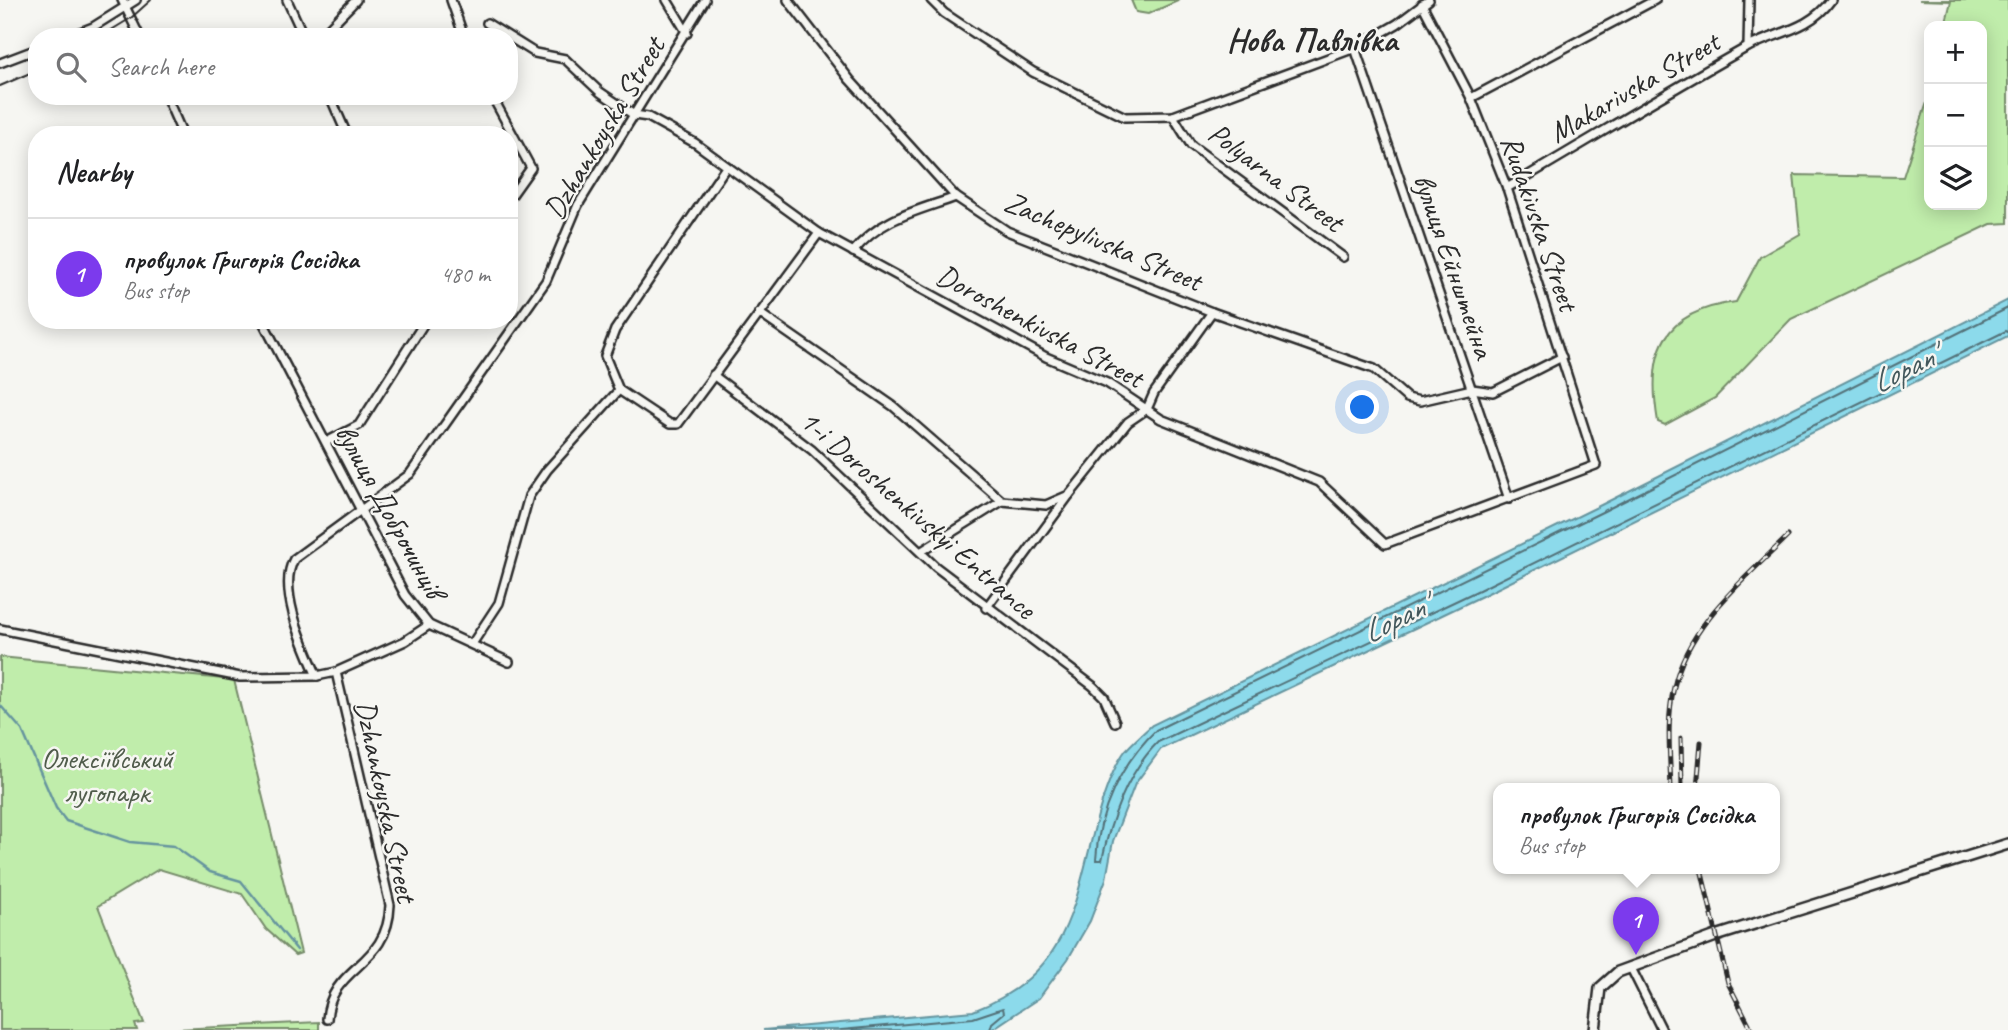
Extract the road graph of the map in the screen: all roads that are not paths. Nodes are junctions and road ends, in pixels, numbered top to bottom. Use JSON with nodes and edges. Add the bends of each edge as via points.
{"nodes":[{"id":1,"x":122,"y":0,"type":"edge"},
{"id":2,"x":136,"y":0,"type":"edge"},
{"id":3,"x":287,"y":0,"type":"edge"},
{"id":4,"x":356,"y":0,"type":"edge"},
{"id":5,"x":451,"y":0,"type":"edge"},
{"id":6,"x":667,"y":0,"type":"edge"},
{"id":7,"x":705,"y":0,"type":"edge"},
{"id":8,"x":788,"y":0,"type":"edge"},
{"id":9,"x":931,"y":0,"type":"edge"},
{"id":10,"x":1655,"y":0,"type":"edge"},
{"id":11,"x":1749,"y":0,"type":"edge"},
{"id":12,"x":1831,"y":0,"type":"edge"},
{"id":13,"x":1426,"y":2,"type":"edge"},
{"id":14,"x":127,"y":9,"type":"junction"},
{"id":15,"x":487,"y":23,"type":"dead end"},
{"id":16,"x":86,"y":28,"type":"edge"},
{"id":17,"x":136,"y":28,"type":"edge"},
{"id":18,"x":299,"y":28,"type":"edge"},
{"id":19,"x":329,"y":28,"type":"edge"},
{"id":20,"x":461,"y":28,"type":"edge"},
{"id":21,"x":495,"y":28,"type":"edge"},
{"id":22,"x":687,"y":33,"type":"junction"},
{"id":23,"x":518,"y":42,"type":"edge"},
{"id":24,"x":1748,"y":47,"type":"junction"},
{"id":25,"x":1355,"y":48,"type":"junction"},
{"id":26,"x":28,"y":52,"type":"edge"},
{"id":27,"x":0,"y":63,"type":"edge"},
{"id":28,"x":1471,"y":98,"type":"junction"},
{"id":29,"x":170,"y":105,"type":"edge"},
{"id":30,"x":334,"y":105,"type":"edge"},
{"id":31,"x":497,"y":105,"type":"edge"},
{"id":32,"x":634,"y":115,"type":"junction"},
{"id":33,"x":1173,"y":116,"type":"junction"},
{"id":34,"x":179,"y":126,"type":"edge"},
{"id":35,"x":343,"y":126,"type":"edge"},
{"id":36,"x":508,"y":126,"type":"edge"},
{"id":37,"x":518,"y":144,"type":"edge"},
{"id":38,"x":726,"y":167,"type":"junction"},
{"id":39,"x":518,"y":186,"type":"edge"},
{"id":40,"x":1507,"y":188,"type":"junction"},
{"id":41,"x":957,"y":197,"type":"junction"},
{"id":42,"x":818,"y":233,"type":"junction"},
{"id":43,"x":853,"y":252,"type":"junction"},
{"id":44,"x":1343,"y":257,"type":"dead end"},
{"id":45,"x":1212,"y":312,"type":"junction"},
{"id":46,"x":759,"y":313,"type":"junction"},
{"id":47,"x":518,"y":321,"type":"edge"},
{"id":48,"x":267,"y":329,"type":"edge"},
{"id":49,"x":420,"y":329,"type":"edge"},
{"id":50,"x":512,"y":329,"type":"edge"},
{"id":51,"x":1562,"y":357,"type":"junction"},
{"id":52,"x":713,"y":375,"type":"junction"},
{"id":53,"x":1472,"y":389,"type":"junction"},
{"id":54,"x":619,"y":390,"type":"junction"},
{"id":55,"x":1147,"y":409,"type":"junction"},
{"id":56,"x":326,"y":442,"type":"junction"},
{"id":57,"x":1596,"y":465,"type":"joint"},
{"id":58,"x":1070,"y":494,"type":"junction"},
{"id":59,"x":1509,"y":499,"type":"junction"},
{"id":60,"x":1002,"y":501,"type":"junction"},
{"id":61,"x":362,"y":510,"type":"junction"},
{"id":62,"x":922,"y":551,"type":"junction"},
{"id":63,"x":986,"y":608,"type":"junction"},
{"id":64,"x":429,"y":625,"type":"junction"},
{"id":65,"x":0,"y":629,"type":"edge"},
{"id":66,"x":471,"y":644,"type":"junction"},
{"id":67,"x":509,"y":662,"type":"dead end"},
{"id":68,"x":335,"y":672,"type":"junction"},
{"id":69,"x":317,"y":676,"type":"junction"},
{"id":70,"x":1115,"y":722,"type":"dead end"},
{"id":71,"x":2008,"y":844,"type":"edge"},
{"id":72,"x":1631,"y":968,"type":"junction"},
{"id":73,"x":327,"y":1019,"type":"dead end"},
{"id":74,"x":1595,"y":1030,"type":"edge"},
{"id":75,"x":1662,"y":1030,"type":"edge"}],
"edges":[{"from":1,"to":14,"type":"street"},
{"from":2,"to":14,"type":"street"},
{"from":3,"to":18,"type":"street"},
{"from":4,"to":19,"type":"street"},
{"from":5,"to":20,"type":"street"},
{"from":6,"to":22,"type":"street"},
{"from":7,"to":22,"type":"street","name":"Dzhankoyska Street"},
{"from":8,"to":41,"type":"street","name":"Zachepylivska Street","via":[[850,80]]},
{"from":9,"to":33,"type":"street","name":"Polyarna Street","via":[[1033,72],[1125,117]]},
{"from":10,"to":28,"type":"street"},
{"from":11,"to":24,"type":"street"},
{"from":12,"to":24,"type":"street","name":"Makarivska Street","via":[[1822,13],[1795,30]]},
{"from":13,"to":25,"type":"street"},
{"from":13,"to":28,"type":"street","name":"Rudakivska Street"},
{"from":14,"to":16,"type":"street"},
{"from":14,"to":17,"type":"street"},
{"from":15,"to":21,"type":"street","name":"Doroshenkivska Street"},
{"from":22,"to":32,"type":"street","name":"Dzhankoyska Street"},
{"from":23,"to":32,"type":"street","name":"Doroshenkivska Street","via":[[535,53],[565,60]]},
{"from":24,"to":40,"type":"street","name":"Makarivska Street"},
{"from":25,"to":33,"type":"street"},
{"from":25,"to":53,"type":"street","name":"вулиця Ейнштейна"},
{"from":26,"to":27,"type":"street"},
{"from":28,"to":40,"type":"street","name":"Rudakivska Street"},
{"from":29,"to":34,"type":"street"},
{"from":30,"to":35,"type":"street"},
{"from":31,"to":36,"type":"street"},
{"from":32,"to":38,"type":"street","name":"Doroshenkivska Street","via":[[648,117],[695,143]]},
{"from":32,"to":47,"type":"street","name":"Dzhankoyska Street","via":[[578,205],[546,281]]},
{"from":33,"to":44,"type":"street","name":"Polyarna Street","via":[[1191,145]]},
{"from":37,"to":39,"type":"street","via":[[531,168]]},
{"from":38,"to":42,"type":"street","name":"Doroshenkivska Street"},
{"from":38,"to":54,"type":"street","via":[[615,330],[605,356]]},
{"from":40,"to":51,"type":"street","name":"Rudakivska Street"},
{"from":41,"to":43,"type":"street","via":[[884,224],[868,233]]},
{"from":41,"to":45,"type":"street","name":"Zachepylivska Street","via":[[1007,231]]},
{"from":42,"to":43,"type":"street","name":"Doroshenkivska Street"},
{"from":42,"to":46,"type":"street"},
{"from":43,"to":55,"type":"street","name":"Doroshenkivska Street","via":[[1046,357],[1107,383]]},
{"from":45,"to":53,"type":"street","name":"Zachepylivska Street","via":[[1374,369],[1407,398],[1420,401]]},
{"from":45,"to":55,"type":"street"},
{"from":46,"to":52,"type":"street"},
{"from":46,"to":60,"type":"street","via":[[893,406]]},
{"from":48,"to":56,"type":"street","name":"вулиця Доброчинців"},
{"from":49,"to":56,"type":"street","via":[[359,425]]},
{"from":50,"to":61,"type":"street","name":"Dzhankoyska Street","via":[[410,474]]},
{"from":51,"to":53,"type":"street","name":"Zachepylivska Street","via":[[1493,392]]},
{"from":51,"to":57,"type":"street","name":"Rudakivska Street"},
{"from":52,"to":54,"type":"street","via":[[678,424],[670,424]]},
{"from":52,"to":62,"type":"street","name":"1-i Doroshenkivskyi Entrance","via":[[812,450]]},
{"from":53,"to":59,"type":"street","name":"вулиця Ейнштейна"},
{"from":54,"to":66,"type":"street","via":[[529,496],[499,603]]},
{"from":55,"to":58,"type":"street","via":[[1128,422]]},
{"from":55,"to":59,"type":"street","name":"Doroshenkivska Street","via":[[1161,419],[1319,482],[1385,544]]},
{"from":56,"to":61,"type":"street","name":"вулиця Доброчинців"},
{"from":57,"to":59,"type":"street","name":"Doroshenkivska Street"},
{"from":58,"to":60,"type":"street","via":[[1046,505]]},
{"from":58,"to":63,"type":"street"},
{"from":60,"to":62,"type":"street"},
{"from":61,"to":64,"type":"street","name":"вулиця Доброчинців","via":[[405,595]]},
{"from":61,"to":69,"type":"street","name":"Dzhankoyska Street","via":[[294,559],[286,572],[297,630]]},
{"from":62,"to":63,"type":"street","name":"1-i Doroshenkivskyi Entrance"},
{"from":63,"to":70,"type":"street","name":"1-i Doroshenkivskyi Entrance","via":[[1093,686],[1104,697]]},
{"from":64,"to":66,"type":"street"},
{"from":64,"to":68,"type":"street","name":"вулиця Доброчинців","via":[[405,641]]},
{"from":65,"to":69,"type":"street","name":"вулиця Доброчинців","via":[[240,677]]},
{"from":66,"to":67,"type":"street"},
{"from":68,"to":69,"type":"street","name":"вулиця Доброчинців"},
{"from":68,"to":73,"type":"street","name":"Dzhankoyska Street","via":[[390,905],[382,943],[340,984],[328,1002]]},
{"from":71,"to":72,"type":"street","via":[[1716,936]]},
{"from":72,"to":74,"type":"street","via":[[1608,978],[1600,988]]},
{"from":72,"to":75,"type":"street"}]}
